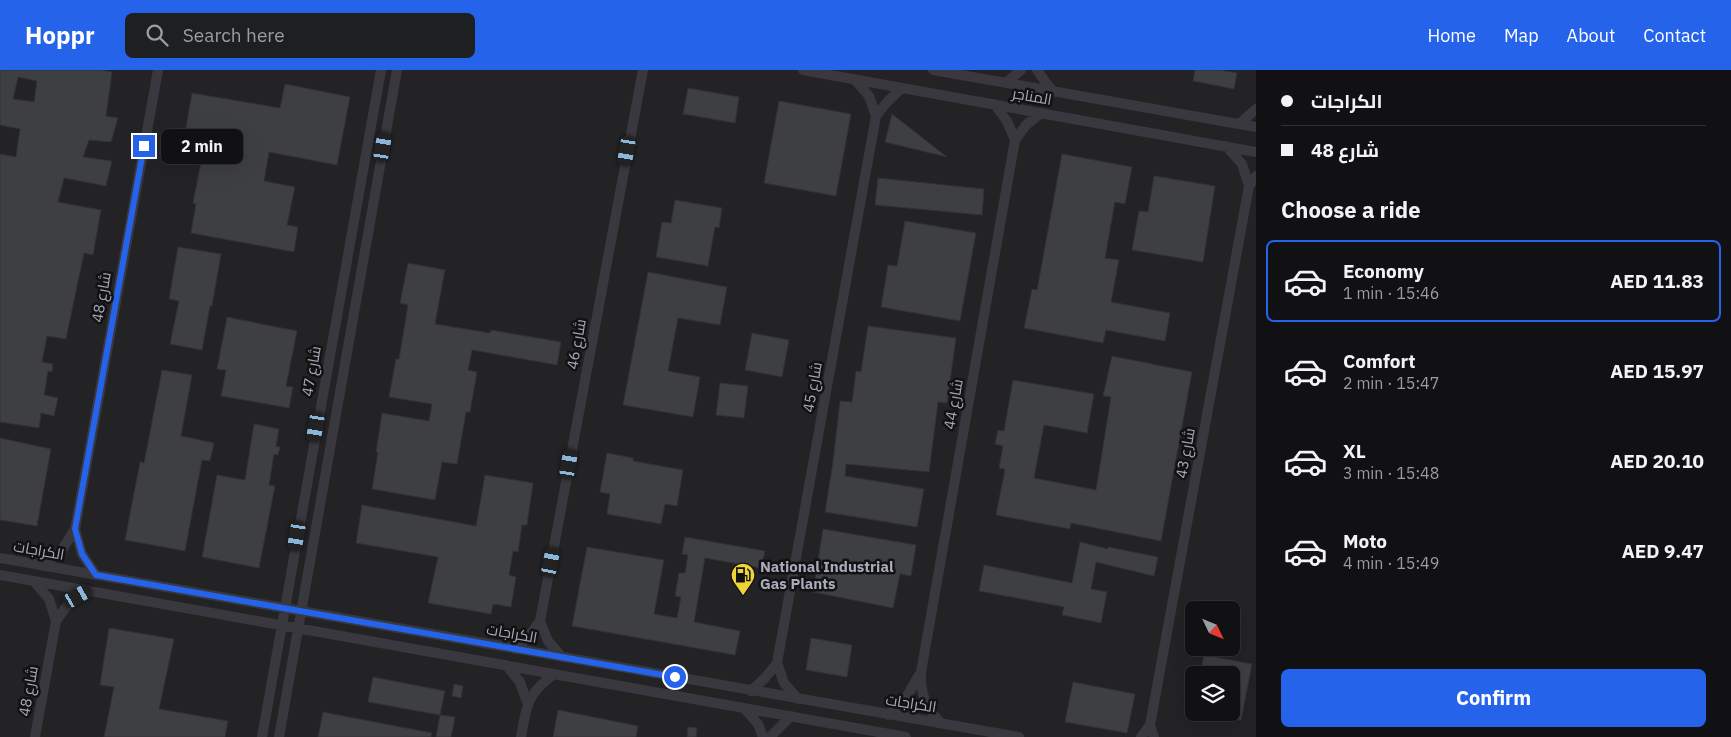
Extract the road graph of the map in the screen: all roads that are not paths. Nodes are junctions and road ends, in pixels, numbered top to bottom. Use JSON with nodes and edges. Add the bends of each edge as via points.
{"nodes":[{"id":1,"x":158,"y":70,"type":"edge"},
{"id":2,"x":381,"y":70,"type":"edge"},
{"id":3,"x":397,"y":70,"type":"edge"},
{"id":4,"x":803,"y":70,"type":"edge"},
{"id":5,"x":933,"y":70,"type":"edge"},
{"id":6,"x":1021,"y":70,"type":"edge"},
{"id":7,"x":1037,"y":70,"type":"edge"},
{"id":8,"x":642,"y":71,"type":"edge"},
{"id":9,"x":855,"y":80,"type":"junction"},
{"id":10,"x":1006,"y":83,"type":"junction"},
{"id":11,"x":902,"y":88,"type":"junction"},
{"id":12,"x":1053,"y":91,"type":"junction"},
{"id":13,"x":994,"y":104,"type":"junction"},
{"id":14,"x":1256,"y":109,"type":"edge"},
{"id":15,"x":1041,"y":113,"type":"junction"},
{"id":16,"x":876,"y":116,"type":"junction"},
{"id":17,"x":1239,"y":124,"type":"junction"},
{"id":18,"x":1256,"y":127,"type":"edge"},
{"id":19,"x":1015,"y":140,"type":"junction"},
{"id":20,"x":1226,"y":146,"type":"junction"},
{"id":21,"x":1256,"y":152,"type":"edge"},
{"id":22,"x":1256,"y":176,"type":"edge"},
{"id":23,"x":1249,"y":186,"type":"junction"},
{"id":24,"x":75,"y":529,"type":"junction"},
{"id":25,"x":0,"y":558,"type":"edge"},
{"id":26,"x":43,"y":566,"type":"junction"},
{"id":27,"x":0,"y":575,"type":"edge"},
{"id":28,"x":96,"y":575,"type":"junction"},
{"id":29,"x":34,"y":581,"type":"junction"},
{"id":30,"x":88,"y":590,"type":"junction"},
{"id":31,"x":285,"y":609,"type":"junction"},
{"id":32,"x":302,"y":612,"type":"junction"},
{"id":33,"x":56,"y":621,"type":"junction"},
{"id":34,"x":540,"y":621,"type":"junction"},
{"id":35,"x":282,"y":625,"type":"junction"},
{"id":36,"x":298,"y":628,"type":"junction"},
{"id":37,"x":514,"y":649,"type":"junction"},
{"id":38,"x":562,"y":657,"type":"junction"},
{"id":39,"x":777,"y":663,"type":"junction"},
{"id":40,"x":506,"y":665,"type":"junction"},
{"id":41,"x":921,"y":672,"type":"junction"},
{"id":42,"x":554,"y":674,"type":"junction"},
{"id":43,"x":751,"y":691,"type":"junction"},
{"id":44,"x":798,"y":699,"type":"junction"},
{"id":45,"x":527,"y":702,"type":"junction"},
{"id":46,"x":744,"y":708,"type":"junction"},
{"id":47,"x":888,"y":715,"type":"junction"},
{"id":48,"x":791,"y":716,"type":"junction"},
{"id":49,"x":941,"y":723,"type":"junction"},
{"id":50,"x":1150,"y":725,"type":"junction"},
{"id":51,"x":882,"y":735,"type":"edge"},
{"id":52,"x":36,"y":737,"type":"edge"},
{"id":53,"x":262,"y":737,"type":"edge"},
{"id":54,"x":279,"y":737,"type":"edge"},
{"id":55,"x":521,"y":737,"type":"edge"},
{"id":56,"x":763,"y":737,"type":"edge"},
{"id":57,"x":770,"y":737,"type":"edge"},
{"id":58,"x":906,"y":737,"type":"edge"},
{"id":59,"x":1019,"y":737,"type":"edge"},
{"id":60,"x":1141,"y":737,"type":"edge"},
{"id":61,"x":1154,"y":737,"type":"edge"}],
"edges":[{"from":1,"to":24,"type":"street","name":"شارع 48"},
{"from":2,"to":31,"type":"street","name":"شارع 47"},
{"from":3,"to":32,"type":"street"},
{"from":4,"to":9,"type":"street","name":"المناجر"},
{"from":5,"to":10,"type":"street","name":"المناجر"},
{"from":6,"to":10,"type":"street"},
{"from":7,"to":12,"type":"street"},
{"from":8,"to":34,"type":"street","name":"شارع 46"},
{"from":9,"to":11,"type":"street","name":"المناجر"},
{"from":9,"to":16,"type":"street","via":[[869,96]]},
{"from":10,"to":12,"type":"street","name":"المناجر"},
{"from":11,"to":13,"type":"street","name":"المناجر"},
{"from":11,"to":16,"type":"street"},
{"from":12,"to":17,"type":"street","name":"المناجر"},
{"from":13,"to":15,"type":"street","name":"المناجر"},
{"from":13,"to":19,"type":"street","via":[[1007,120]]},
{"from":14,"to":17,"type":"street"},
{"from":15,"to":19,"type":"street"},
{"from":15,"to":20,"type":"street","name":"المناجر"},
{"from":16,"to":39,"type":"street","name":"شارع 45"},
{"from":17,"to":18,"type":"street","name":"المناجر"},
{"from":19,"to":41,"type":"street","name":"شارع 44"},
{"from":20,"to":21,"type":"street","name":"المناجر"},
{"from":20,"to":23,"type":"street","name":"شارع 43","via":[[1242,164]]},
{"from":22,"to":23,"type":"street","name":"شارع 43"},
{"from":23,"to":50,"type":"street","name":"شارع 43"},
{"from":24,"to":26,"type":"street","name":"شارع 48","via":[[62,550]]},
{"from":24,"to":28,"type":"street","name":"شارع 48","via":[[82,554]]},
{"from":25,"to":26,"type":"street","name":"الكراجات"},
{"from":26,"to":28,"type":"street","name":"الكراجات"},
{"from":27,"to":29,"type":"street","name":"الكراجات"},
{"from":28,"to":31,"type":"street","name":"الكراجات"},
{"from":29,"to":30,"type":"street","name":"الكراجات"},
{"from":29,"to":33,"type":"street","name":"شارع 48","via":[[49,599]]},
{"from":30,"to":33,"type":"street","name":"شارع 48","via":[[69,603]]},
{"from":30,"to":35,"type":"street","name":"الكراجات"},
{"from":31,"to":32,"type":"street","name":"الكراجات"},
{"from":31,"to":35,"type":"street","name":"شارع 47"},
{"from":32,"to":36,"type":"street"},
{"from":32,"to":37,"type":"street","name":"الكراجات"},
{"from":33,"to":52,"type":"street","name":"شارع 48"},
{"from":34,"to":37,"type":"street","name":"شارع 46"},
{"from":34,"to":38,"type":"street","via":[[548,641]]},
{"from":35,"to":36,"type":"street","name":"الكراجات"},
{"from":35,"to":53,"type":"street","name":"شارع 47"},
{"from":36,"to":40,"type":"street","name":"الكراجات"},
{"from":36,"to":54,"type":"street"},
{"from":37,"to":38,"type":"street","name":"الكراجات"},
{"from":38,"to":43,"type":"street","name":"الكراجات"},
{"from":39,"to":43,"type":"street","name":"شارع 45"},
{"from":39,"to":44,"type":"street","via":[[784,683]]},
{"from":40,"to":42,"type":"street","name":"الكراجات"},
{"from":40,"to":45,"type":"street","via":[[520,682]]},
{"from":41,"to":47,"type":"street","name":"شارع 44","via":[[907,696]]},
{"from":41,"to":49,"type":"street","name":"شارع 44","via":[[924,701]]},
{"from":42,"to":45,"type":"street"},
{"from":42,"to":46,"type":"street","name":"الكراجات"},
{"from":43,"to":44,"type":"street","name":"الكراجات"},
{"from":44,"to":47,"type":"street","name":"الكراجات"},
{"from":45,"to":55,"type":"street"},
{"from":46,"to":48,"type":"street","name":"الكراجات"},
{"from":46,"to":56,"type":"street","via":[[758,724]]},
{"from":47,"to":49,"type":"street","name":"الكراجات"},
{"from":48,"to":51,"type":"street","name":"الكراجات"},
{"from":48,"to":57,"type":"street"},
{"from":49,"to":59,"type":"street","name":"الكراجات"},
{"from":50,"to":60,"type":"street","name":"شارع 43"},
{"from":50,"to":61,"type":"street","name":"شارع 43"},
{"from":51,"to":58,"type":"street","name":"الكراجات"}]}
